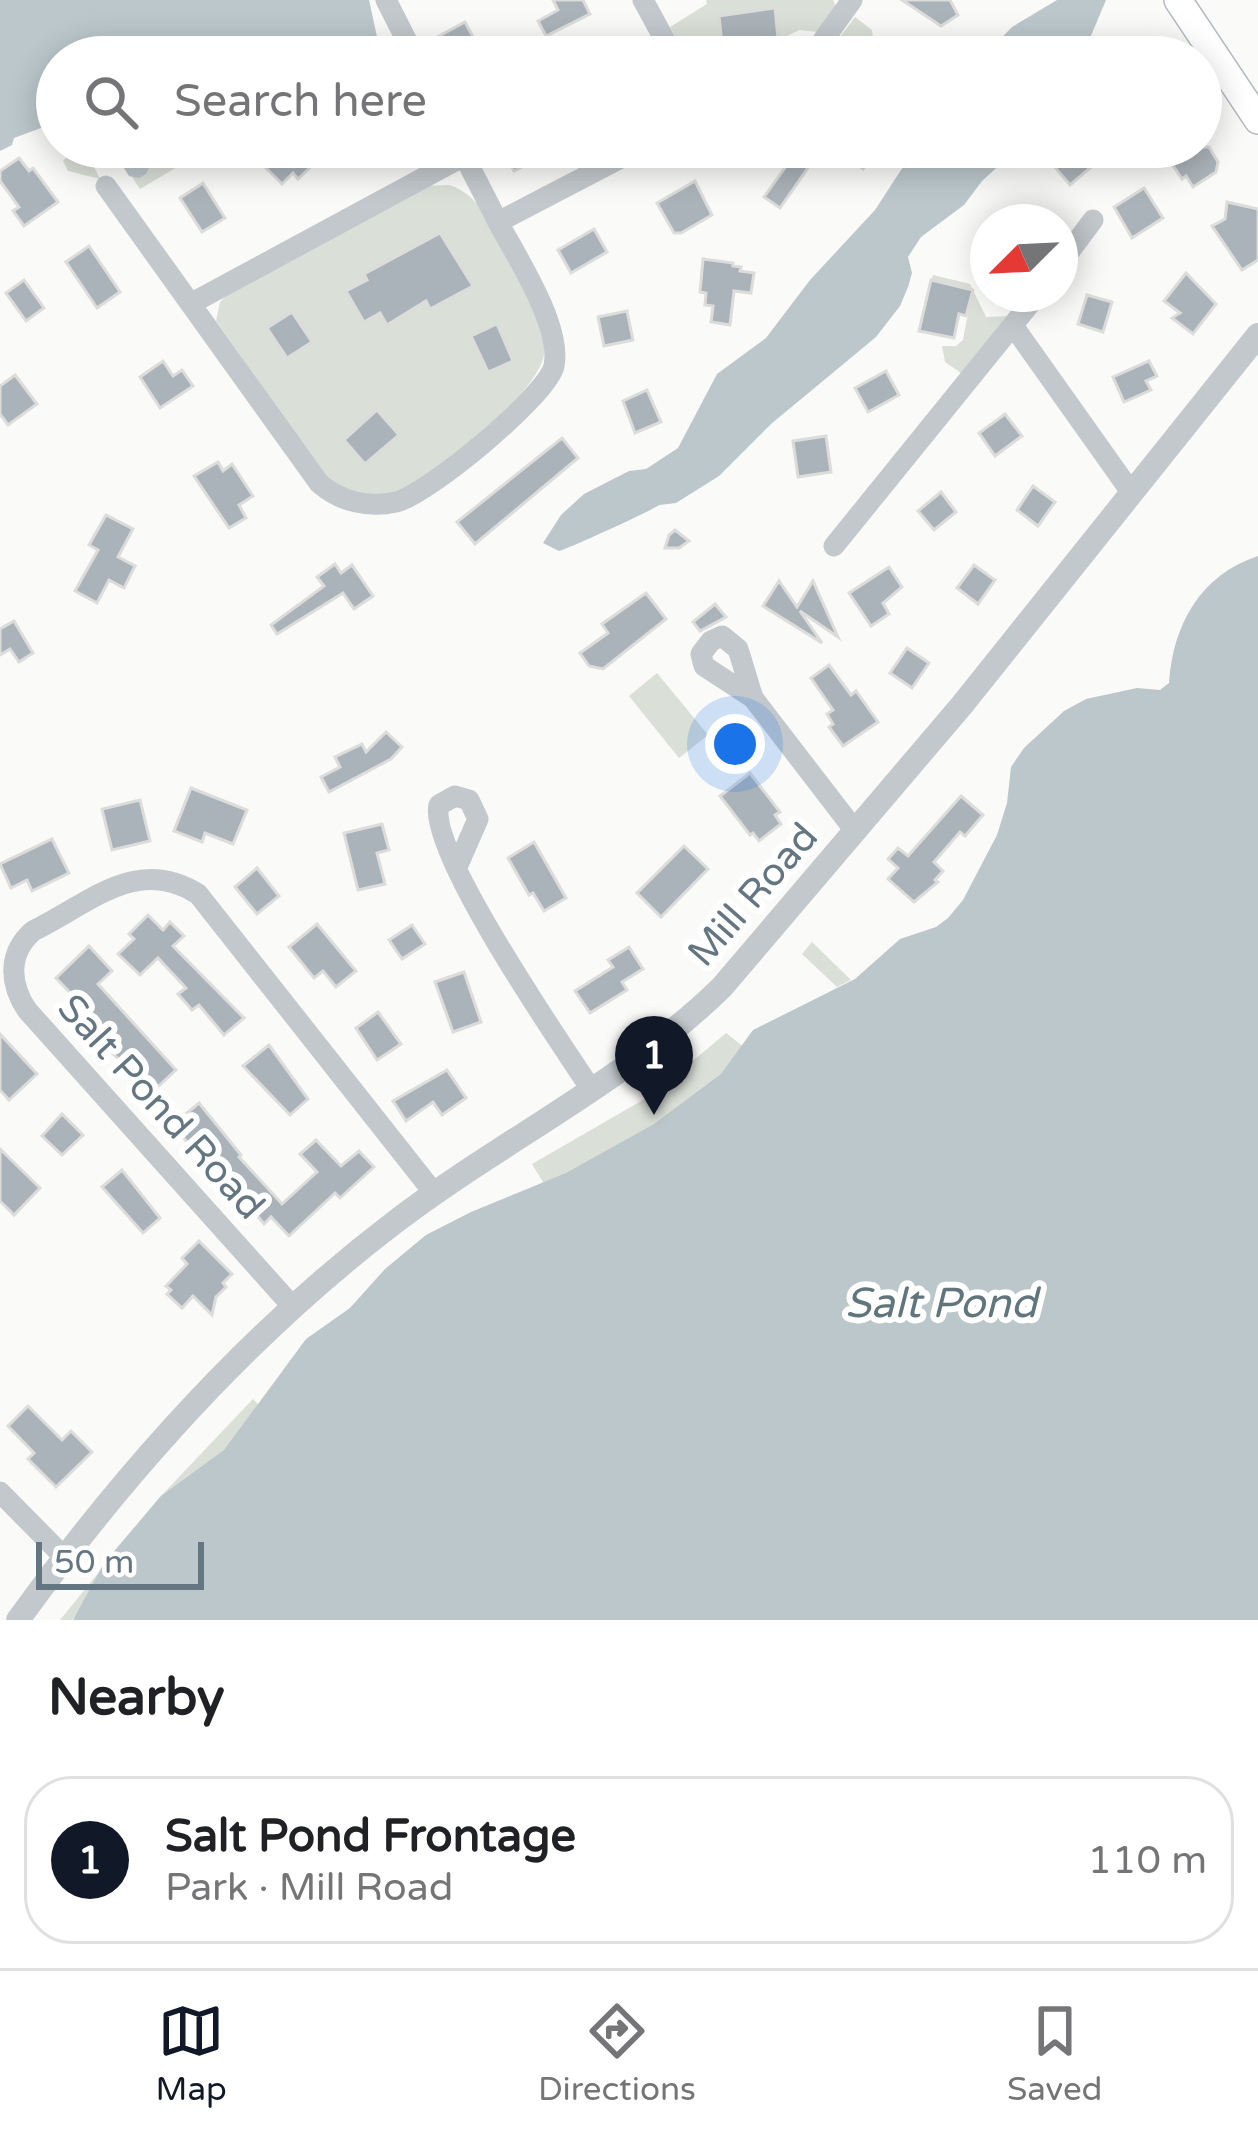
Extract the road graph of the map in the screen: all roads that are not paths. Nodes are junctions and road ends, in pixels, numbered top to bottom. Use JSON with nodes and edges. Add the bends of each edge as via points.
{"nodes":[{"id":1,"x":386,"y":0,"type":"edge"},
{"id":2,"x":644,"y":0,"type":"edge"},
{"id":3,"x":852,"y":0,"type":"edge"},
{"id":4,"x":1178,"y":0,"type":"edge"},
{"id":5,"x":405,"y":36,"type":"edge"},
{"id":6,"x":663,"y":36,"type":"edge"},
{"id":7,"x":826,"y":36,"type":"edge"},
{"id":8,"x":1202,"y":36,"type":"edge"},
{"id":9,"x":1222,"y":66,"type":"edge"},
{"id":10,"x":1258,"y":120,"type":"edge"},
{"id":11,"x":433,"y":168,"type":"edge"},
{"id":12,"x":470,"y":168,"type":"edge"},
{"id":13,"x":602,"y":168,"type":"edge"},
{"id":14,"x":106,"y":186,"type":"dead end"},
{"id":15,"x":1093,"y":220,"type":"dead end"},
{"id":16,"x":498,"y":222,"type":"junction"},
{"id":17,"x":1078,"y":240,"type":"edge"},
{"id":18,"x":192,"y":303,"type":"junction"},
{"id":19,"x":1025,"y":312,"type":"edge"},
{"id":20,"x":1014,"y":327,"type":"junction"},
{"id":21,"x":1258,"y":335,"type":"edge"},
{"id":22,"x":1131,"y":492,"type":"junction"},
{"id":23,"x":834,"y":546,"type":"dead end"},
{"id":24,"x":753,"y":698,"type":"dead end"},
{"id":25,"x":856,"y":832,"type":"junction"},
{"id":26,"x":457,"y":867,"type":"dead end"},
{"id":27,"x":591,"y":1089,"type":"junction"},
{"id":28,"x":434,"y":1193,"type":"junction"},
{"id":29,"x":293,"y":1307,"type":"junction"},
{"id":30,"x":0,"y":1492,"type":"edge"},
{"id":31,"x":64,"y":1557,"type":"junction"},
{"id":32,"x":18,"y":1620,"type":"edge"}],
"edges":[{"from":1,"to":5,"type":"street"},
{"from":2,"to":6,"type":"street"},
{"from":3,"to":7,"type":"street"},
{"from":4,"to":8,"type":"main road"},
{"from":9,"to":10,"type":"main road"},
{"from":11,"to":18,"type":"street"},
{"from":12,"to":16,"type":"street"},
{"from":13,"to":16,"type":"street"},
{"from":14,"to":18,"type":"street"},
{"from":15,"to":17,"type":"street"},
{"from":16,"to":18,"type":"street","via":[[550,325],[553,370],[533,400],[397,502],[328,492]]},
{"from":19,"to":20,"type":"street"},
{"from":20,"to":22,"type":"street"},
{"from":20,"to":23,"type":"street"},
{"from":21,"to":22,"type":"street","name":"Mill Road"},
{"from":22,"to":25,"type":"street","name":"Mill Road"},
{"from":24,"to":25,"type":"street"},
{"from":25,"to":27,"type":"street","name":"Mill Road","via":[[717,992]]},
{"from":26,"to":27,"type":"street"},
{"from":27,"to":28,"type":"street","name":"Mill Road"},
{"from":28,"to":29,"type":"street","name":"Mill Road"},
{"from":28,"to":29,"type":"street","name":"Salt Pond Road","via":[[198,894],[162,878],[136,878],[33,931],[14,962],[27,1010]]},
{"from":29,"to":31,"type":"street","name":"Mill Road","via":[[178,1421]]},
{"from":30,"to":31,"type":"street"},
{"from":31,"to":32,"type":"street","name":"Mill Road"}]}
